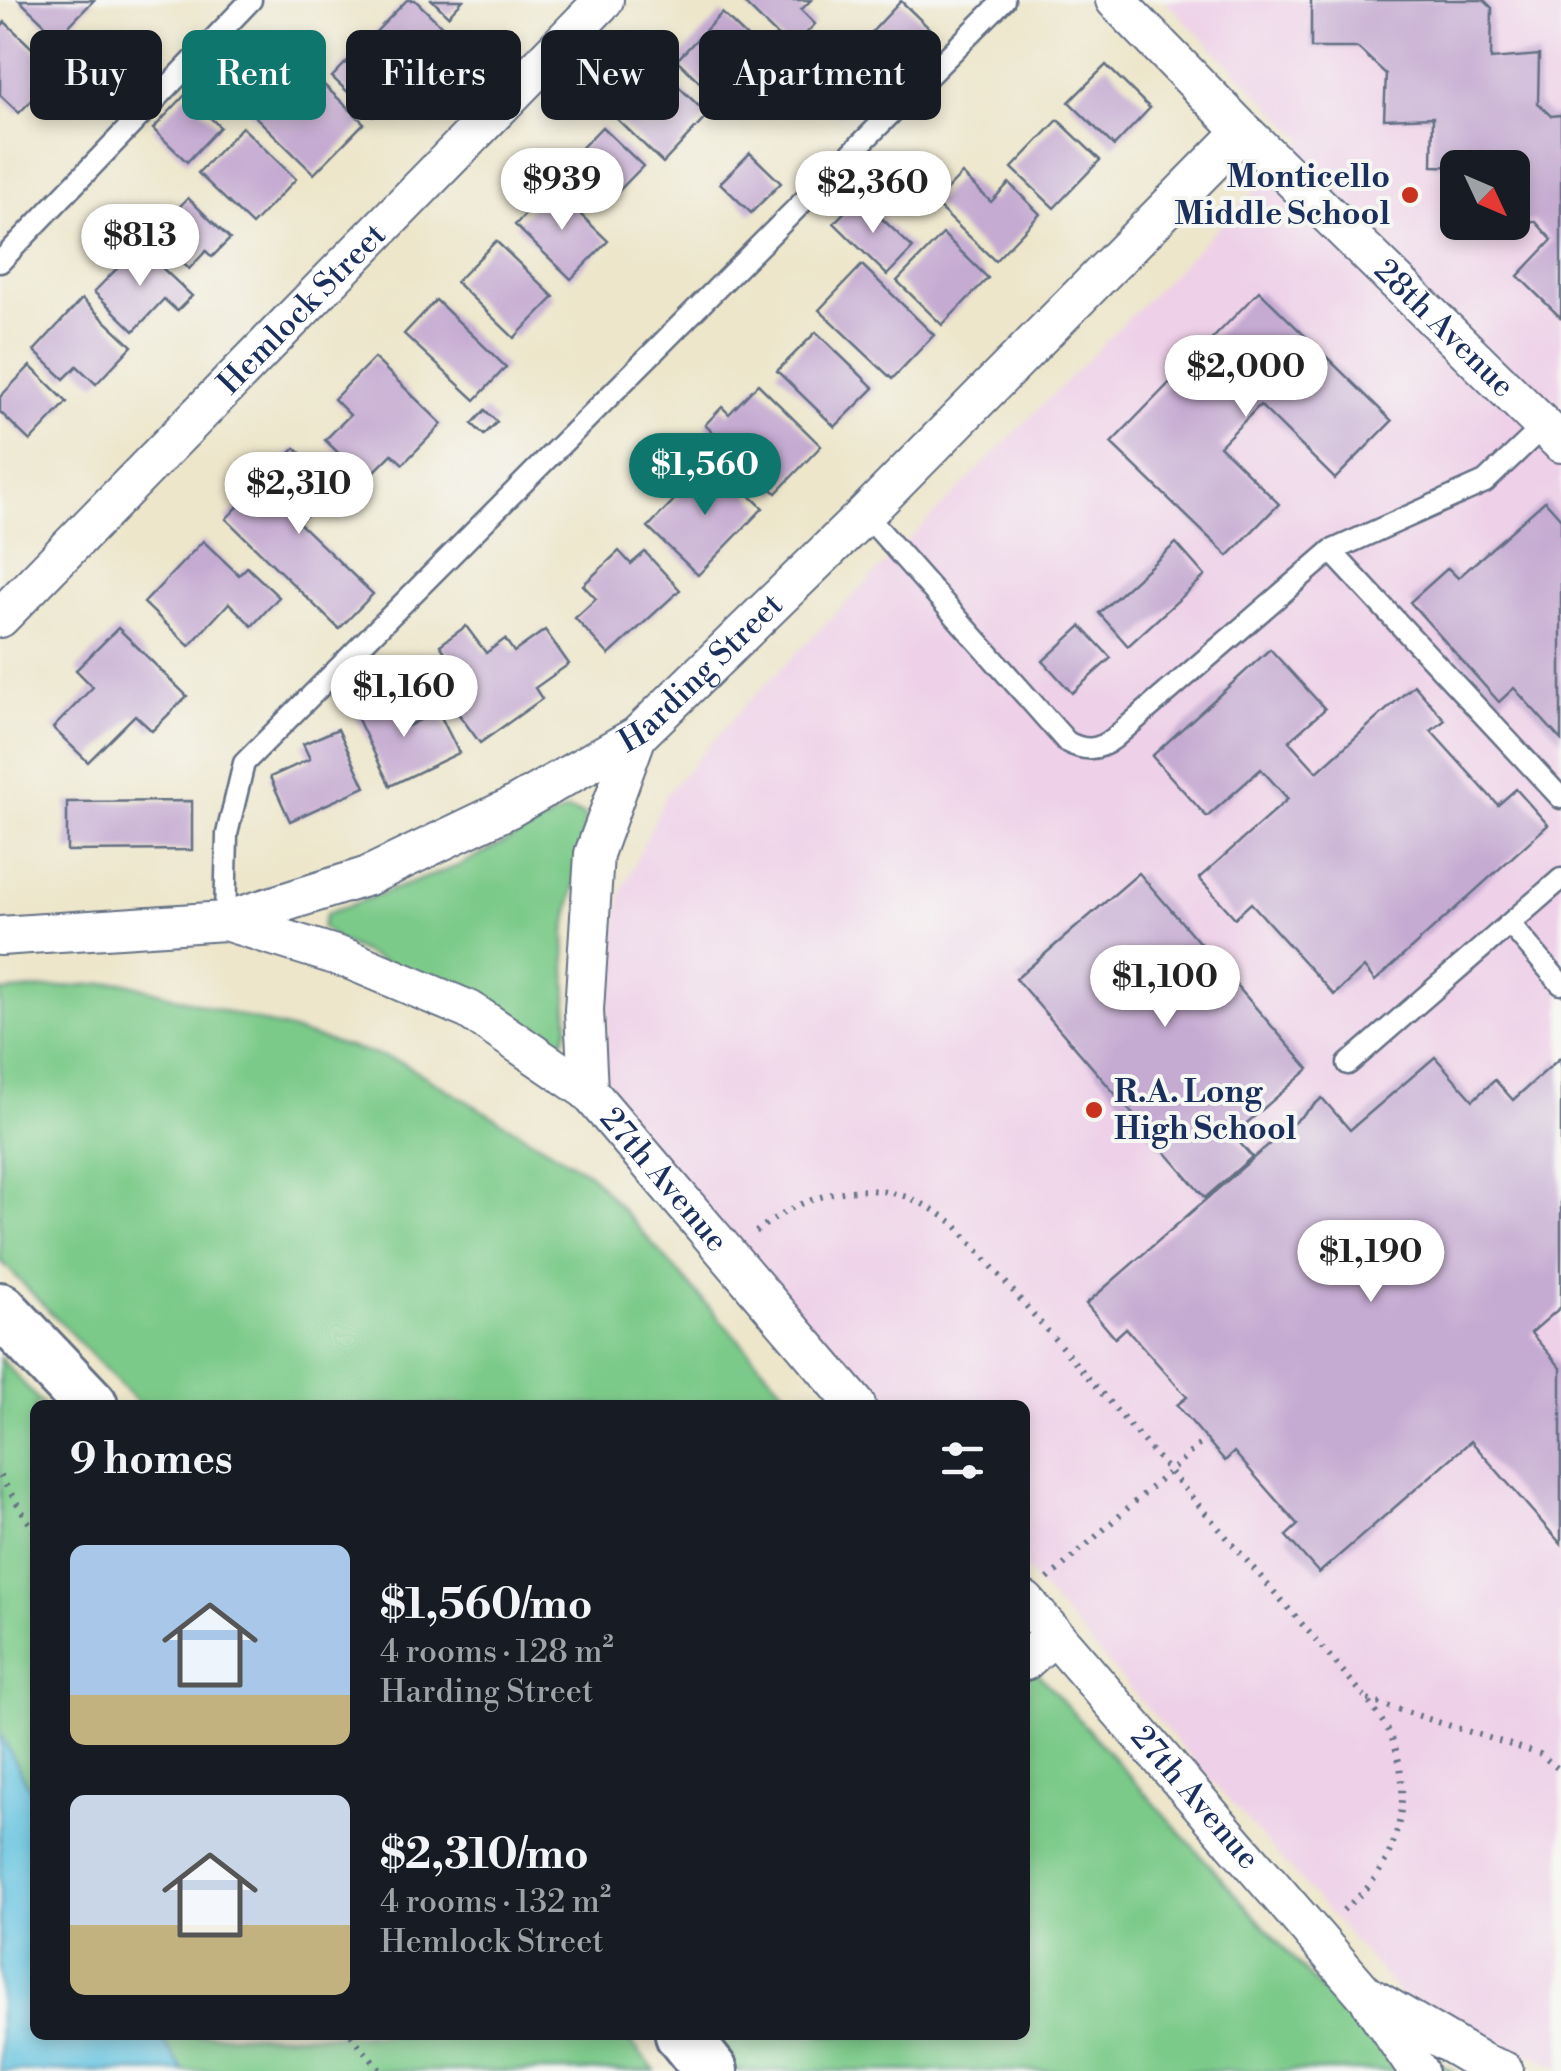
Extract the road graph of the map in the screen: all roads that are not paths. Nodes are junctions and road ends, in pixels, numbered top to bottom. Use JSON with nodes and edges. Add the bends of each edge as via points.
{"nodes":[{"id":1,"x":252,"y":0,"type":"edge"},
{"id":2,"x":604,"y":0,"type":"edge"},
{"id":3,"x":1004,"y":0,"type":"edge"},
{"id":4,"x":1115,"y":0,"type":"edge"},
{"id":5,"x":1243,"y":131,"type":"junction"},
{"id":6,"x":0,"y":262,"type":"edge"},
{"id":7,"x":1552,"y":434,"type":"edge"},
{"id":8,"x":865,"y":514,"type":"junction"},
{"id":9,"x":1331,"y":551,"type":"junction"},
{"id":10,"x":0,"y":618,"type":"edge"},
{"id":11,"x":637,"y":736,"type":"junction"},
{"id":12,"x":1561,"y":798,"type":"edge"},
{"id":13,"x":1561,"y":879,"type":"edge"},
{"id":14,"x":225,"y":921,"type":"junction"},
{"id":15,"x":1510,"y":924,"type":"junction"},
{"id":16,"x":0,"y":936,"type":"edge"},
{"id":17,"x":1561,"y":984,"type":"edge"},
{"id":18,"x":1348,"y":1064,"type":"dead end"},
{"id":19,"x":588,"y":1090,"type":"junction"},
{"id":20,"x":0,"y":1310,"type":"edge"},
{"id":21,"x":86,"y":1400,"type":"edge"},
{"id":22,"x":852,"y":1400,"type":"edge"},
{"id":23,"x":1032,"y":1594,"type":"edge"},
{"id":24,"x":1054,"y":1635,"type":"junction"},
{"id":25,"x":1030,"y":1657,"type":"edge"},
{"id":26,"x":1365,"y":1994,"type":"junction"},
{"id":27,"x":686,"y":2040,"type":"edge"},
{"id":28,"x":711,"y":2071,"type":"edge"},
{"id":29,"x":1418,"y":2071,"type":"edge"},
{"id":30,"x":1504,"y":2071,"type":"edge"}],
"edges":[{"from":1,"to":6,"type":"lane"},
{"from":2,"to":10,"type":"street","name":"Hemlock Street"},
{"from":3,"to":14,"type":"lane","via":[[244,763],[226,834]]},
{"from":4,"to":5,"type":"street","name":"28th Avenue"},
{"from":5,"to":7,"type":"street","name":"28th Avenue"},
{"from":5,"to":8,"type":"street","name":"Harding Street"},
{"from":7,"to":9,"type":"lane","via":[[1485,482]]},
{"from":8,"to":9,"type":"lane","via":[[1068,742],[1086,749],[1106,745]]},
{"from":8,"to":11,"type":"street","name":"Harding Street"},
{"from":9,"to":12,"type":"lane"},
{"from":11,"to":14,"type":"street","name":"Harding Street","via":[[510,808],[368,876]]},
{"from":11,"to":19,"type":"street","name":"27th Avenue","via":[[594,854],[584,1010]]},
{"from":13,"to":15,"type":"lane"},
{"from":14,"to":16,"type":"street","name":"Harding Street"},
{"from":14,"to":19,"type":"street","name":"27th Avenue","via":[[348,959],[470,1010]]},
{"from":15,"to":17,"type":"lane"},
{"from":15,"to":18,"type":"lane"},
{"from":19,"to":22,"type":"street","name":"27th Avenue"},
{"from":20,"to":21,"type":"main road"},
{"from":23,"to":24,"type":"street","name":"27th Avenue"},
{"from":24,"to":25,"type":"street"},
{"from":24,"to":26,"type":"street","name":"27th Avenue"},
{"from":26,"to":29,"type":"street","name":"27th Avenue"},
{"from":26,"to":30,"type":"street","name":"27th Avenue"},
{"from":27,"to":28,"type":"main road"}]}
